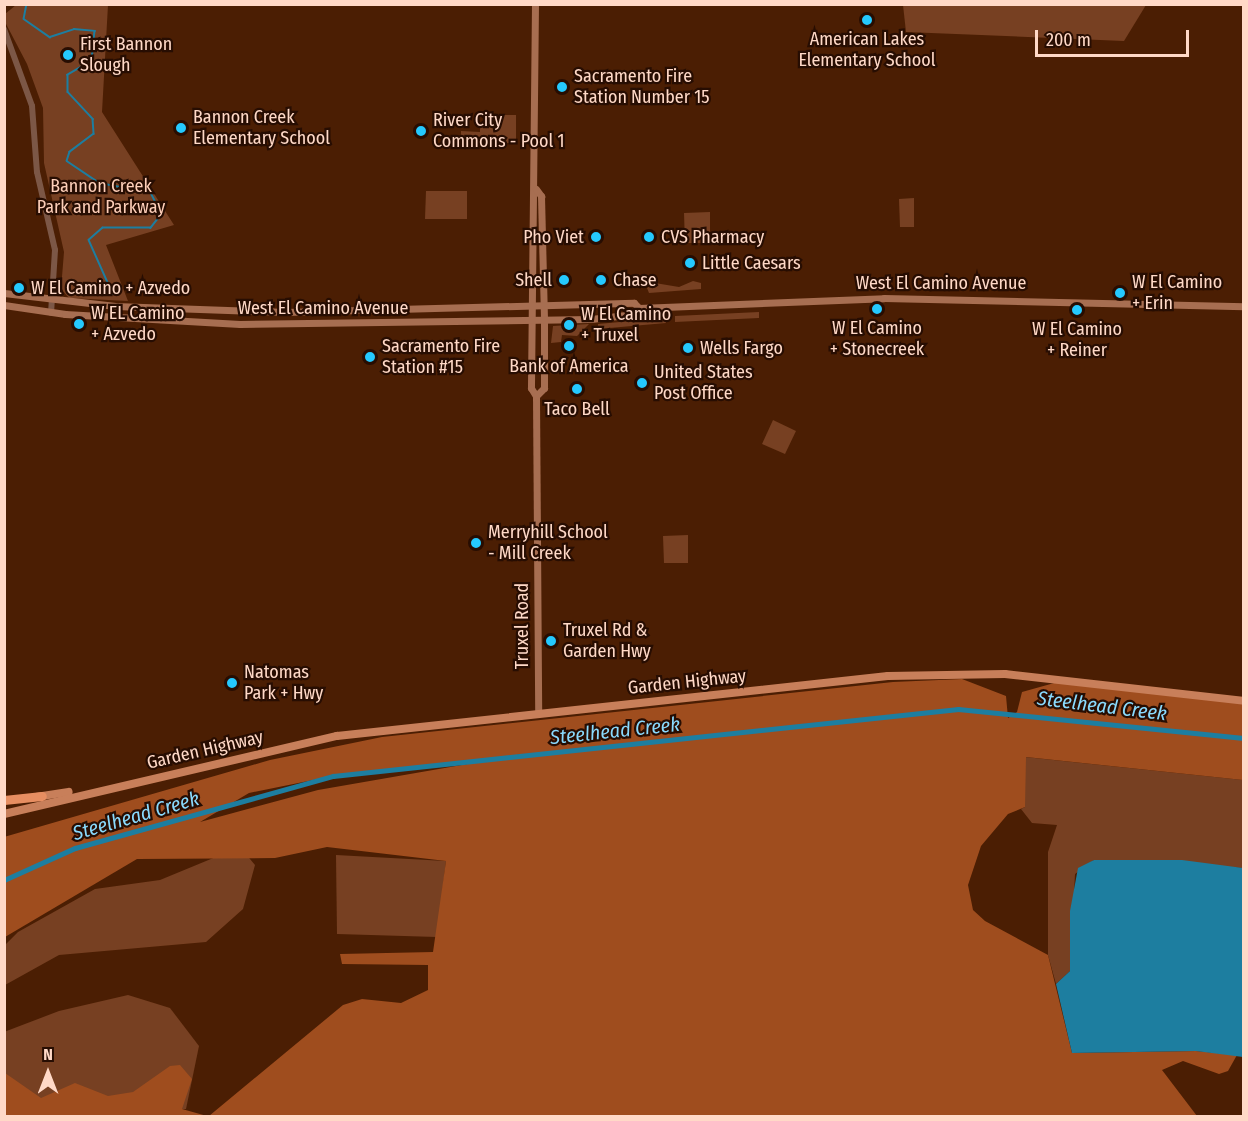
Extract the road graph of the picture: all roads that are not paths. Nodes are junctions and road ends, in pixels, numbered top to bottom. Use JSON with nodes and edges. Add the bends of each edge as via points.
{"nodes":[{"id":1,"x":535,"y":4,"type":"edge"},
{"id":2,"x":4,"y":29,"type":"edge"},
{"id":3,"x":6,"y":41,"type":"edge"},
{"id":4,"x":534,"y":192,"type":"junction"},
{"id":5,"x":4,"y":294,"type":"edge"},
{"id":6,"x":53,"y":302,"type":"junction"},
{"id":7,"x":4,"y":305,"type":"edge"},
{"id":8,"x":1244,"y":306,"type":"edge"},
{"id":9,"x":532,"y":307,"type":"junction"},
{"id":10,"x":544,"y":307,"type":"junction"},
{"id":11,"x":639,"y":308,"type":"junction"},
{"id":12,"x":51,"y":313,"type":"junction"},
{"id":13,"x":532,"y":320,"type":"junction"},
{"id":14,"x":544,"y":320,"type":"junction"},
{"id":15,"x":536,"y":396,"type":"junction"},
{"id":16,"x":1244,"y":701,"type":"edge"},
{"id":17,"x":538,"y":712,"type":"junction"},
{"id":18,"x":138,"y":781,"type":"junction"},
{"id":19,"x":42,"y":796,"type":"joint"},
{"id":20,"x":4,"y":802,"type":"edge"},
{"id":21,"x":4,"y":814,"type":"edge"}],
"edges":[{"from":1,"to":4,"type":"main road","name":"Truxel Road"},
{"from":2,"to":3,"type":"street"},
{"from":3,"to":6,"type":"street","via":[[32,106],[37,172],[55,250]]},
{"from":4,"to":9,"type":"main road","name":"Truxel Road"},
{"from":4,"to":10,"type":"main road","name":"Truxel Road","via":[[541,196]]},
{"from":5,"to":6,"type":"main road","name":"West El Camino Avenue"},
{"from":6,"to":9,"type":"main road","name":"West El Camino Avenue","via":[[285,312]]},
{"from":6,"to":12,"type":"street"},
{"from":7,"to":12,"type":"main road","name":"West El Camino Avenue"},
{"from":8,"to":11,"type":"main road","name":"West El Camino Avenue","via":[[947,297],[742,300]]},
{"from":9,"to":10,"type":"main road","name":"West El Camino Avenue"},
{"from":9,"to":13,"type":"main road","name":"Truxel Road"},
{"from":10,"to":11,"type":"main road","name":"West El Camino Avenue","via":[[634,303]]},
{"from":10,"to":14,"type":"main road","name":"Truxel Road"},
{"from":11,"to":14,"type":"main road","name":"West El Camino Avenue","via":[[635,314]]},
{"from":12,"to":13,"type":"main road","name":"West El Camino Avenue","via":[[240,324]]},
{"from":13,"to":14,"type":"main road","name":"West El Camino Avenue"},
{"from":13,"to":15,"type":"main road","name":"Truxel Road","via":[[531,388]]},
{"from":14,"to":15,"type":"main road","name":"Truxel Road","via":[[544,388]]},
{"from":15,"to":17,"type":"main road","name":"Truxel Road"},
{"from":16,"to":17,"type":"main road","name":"Garden Highway","via":[[1014,675],[949,673]]},
{"from":17,"to":18,"type":"main road","name":"Garden Highway","via":[[337,736]]},
{"from":18,"to":19,"type":"main road","name":"Garden Highway"},
{"from":18,"to":21,"type":"main road","name":"Garden Highway"},
{"from":19,"to":20,"type":"highway"}]}
